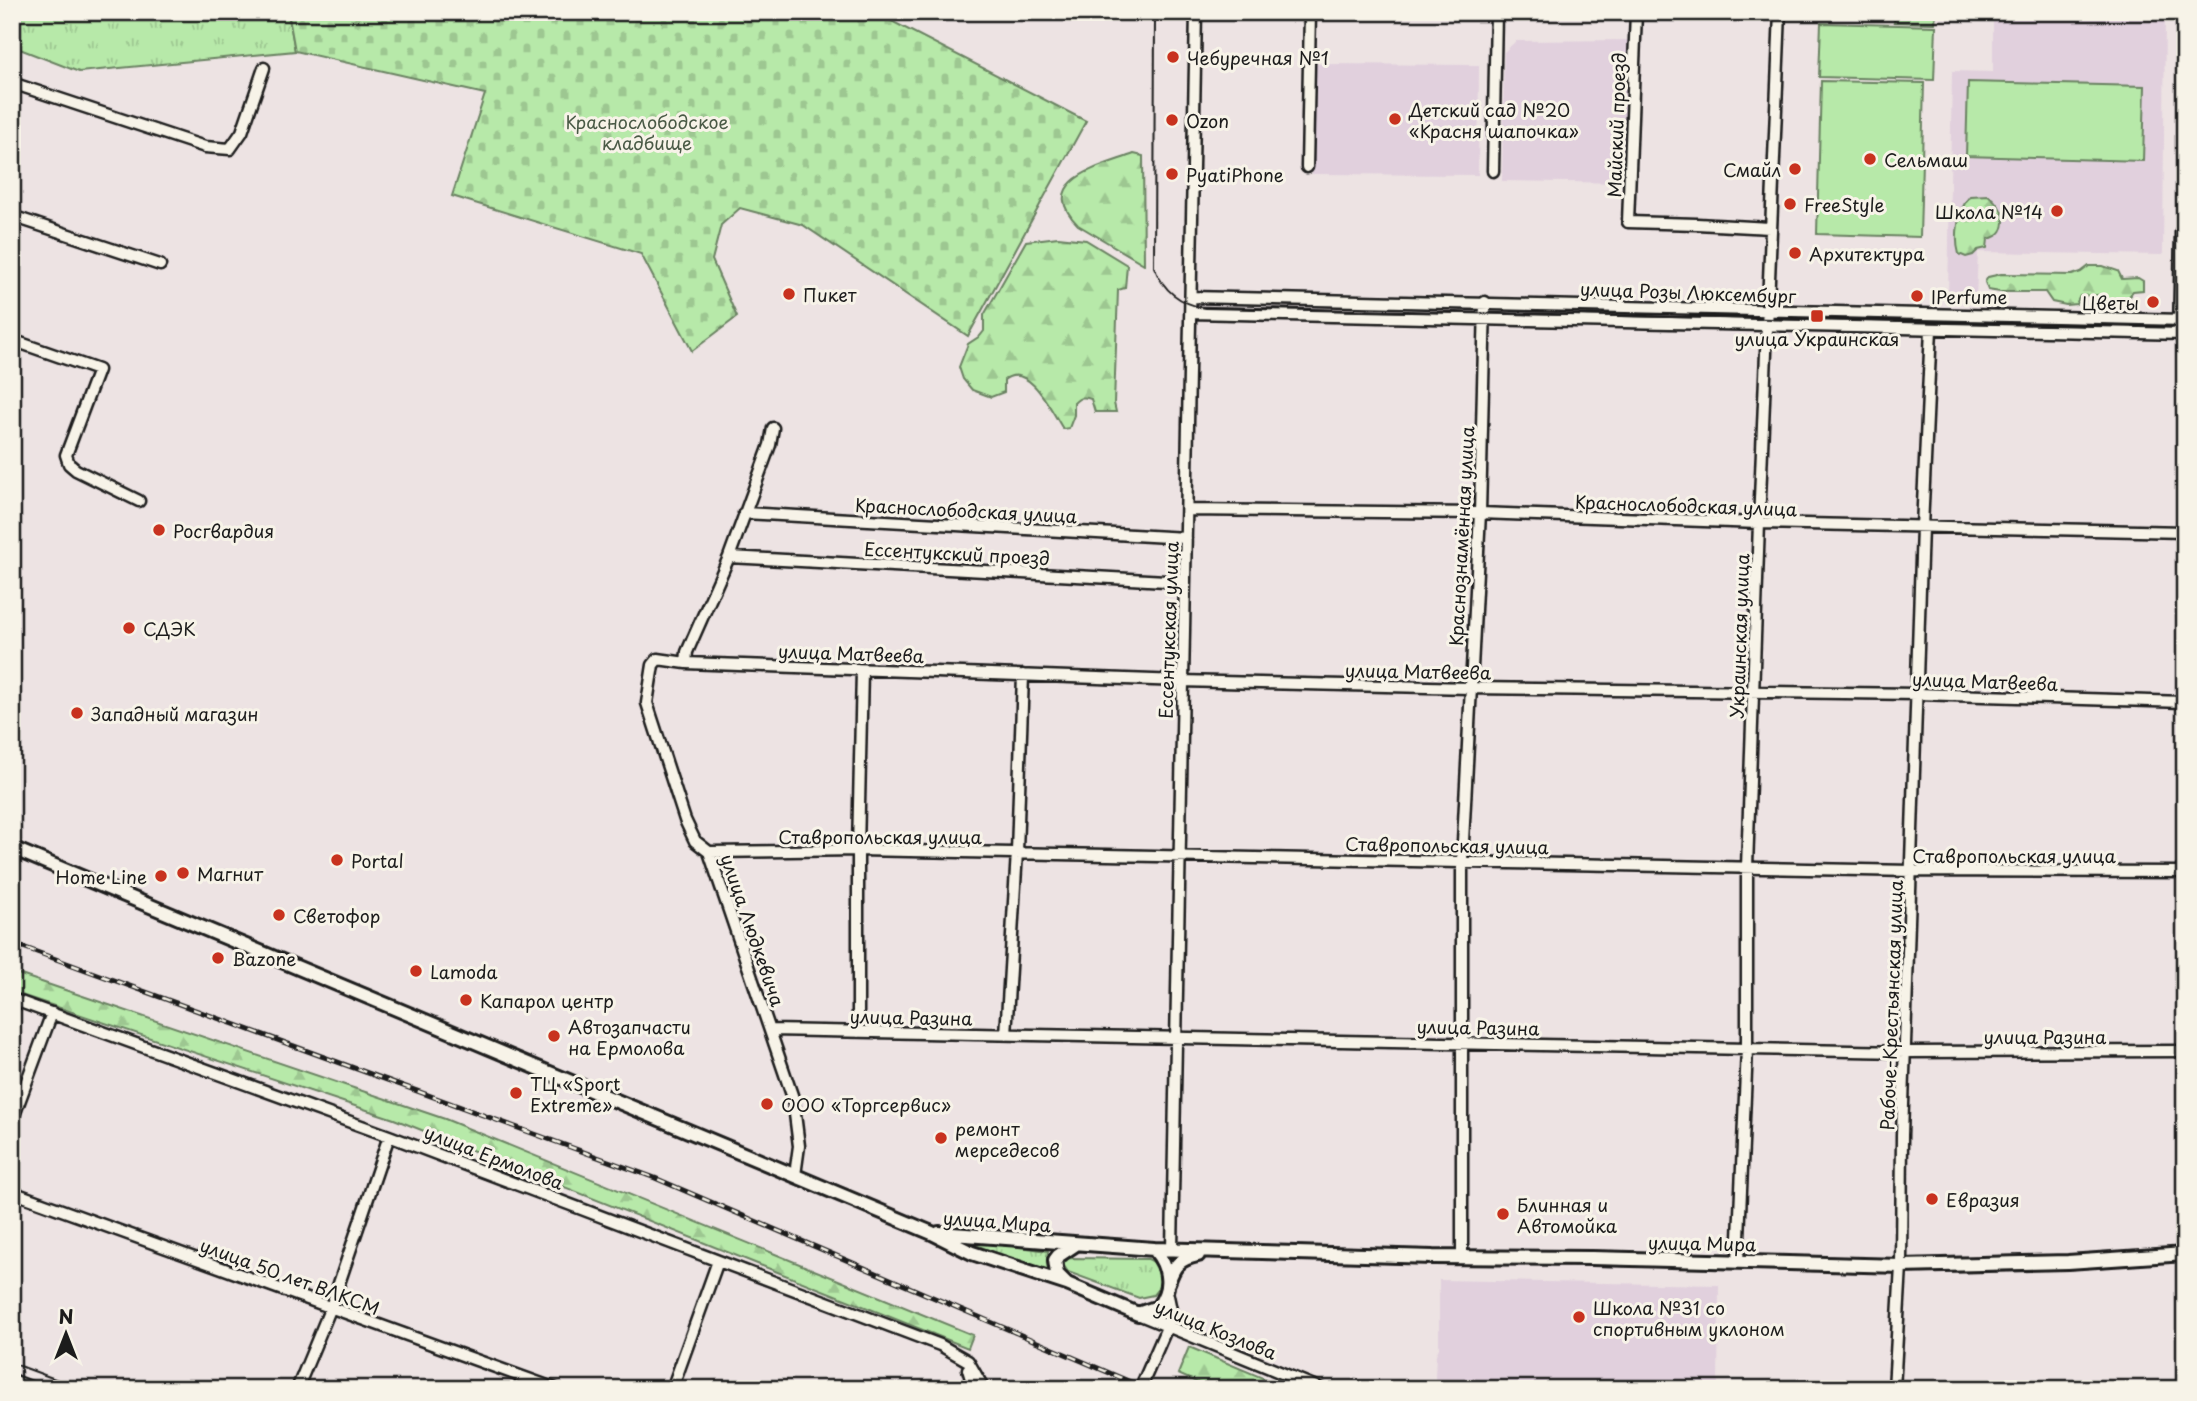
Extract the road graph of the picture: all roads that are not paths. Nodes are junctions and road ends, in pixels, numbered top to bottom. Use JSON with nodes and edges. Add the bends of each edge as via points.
{"nodes":[{"id":1,"x":1196,"y":12,"type":"edge"},
{"id":2,"x":1310,"y":12,"type":"edge"},
{"id":3,"x":1496,"y":12,"type":"edge"},
{"id":4,"x":1636,"y":12,"type":"edge"},
{"id":5,"x":1780,"y":12,"type":"edge"},
{"id":6,"x":264,"y":68,"type":"dead end"},
{"id":7,"x":12,"y":83,"type":"edge"},
{"id":8,"x":1307,"y":167,"type":"dead end"},
{"id":9,"x":1493,"y":171,"type":"dead end"},
{"id":10,"x":12,"y":216,"type":"edge"},
{"id":11,"x":1770,"y":228,"type":"junction"},
{"id":12,"x":2185,"y":230,"type":"edge"},
{"id":13,"x":160,"y":265,"type":"dead end"},
{"id":14,"x":1191,"y":297,"type":"junction"},
{"id":15,"x":1485,"y":302,"type":"junction"},
{"id":16,"x":1768,"y":311,"type":"junction"},
{"id":17,"x":1191,"y":313,"type":"junction"},
{"id":18,"x":2182,"y":320,"type":"edge"},
{"id":19,"x":1484,"y":321,"type":"junction"},
{"id":20,"x":1767,"y":327,"type":"junction"},
{"id":21,"x":1931,"y":329,"type":"junction"},
{"id":22,"x":2182,"y":334,"type":"edge"},
{"id":23,"x":12,"y":340,"type":"edge"},
{"id":24,"x":773,"y":428,"type":"dead end"},
{"id":25,"x":139,"y":501,"type":"dead end"},
{"id":26,"x":1187,"y":510,"type":"junction"},
{"id":27,"x":744,"y":513,"type":"junction"},
{"id":28,"x":1480,"y":513,"type":"junction"},
{"id":29,"x":1759,"y":523,"type":"junction"},
{"id":30,"x":1922,"y":527,"type":"junction"},
{"id":31,"x":2185,"y":532,"type":"edge"},
{"id":32,"x":1186,"y":538,"type":"junction"},
{"id":33,"x":729,"y":557,"type":"junction"},
{"id":34,"x":1184,"y":582,"type":"junction"},
{"id":35,"x":686,"y":663,"type":"junction"},
{"id":36,"x":653,"y":665,"type":"joint"},
{"id":37,"x":862,"y":670,"type":"junction"},
{"id":38,"x":1023,"y":675,"type":"junction"},
{"id":39,"x":1181,"y":681,"type":"junction"},
{"id":40,"x":1469,"y":688,"type":"junction"},
{"id":41,"x":1754,"y":691,"type":"junction"},
{"id":42,"x":1917,"y":694,"type":"junction"},
{"id":43,"x":2185,"y":702,"type":"edge"},
{"id":44,"x":12,"y":848,"type":"edge"},
{"id":45,"x":858,"y":850,"type":"junction"},
{"id":46,"x":709,"y":852,"type":"junction"},
{"id":47,"x":1017,"y":852,"type":"junction"},
{"id":48,"x":1179,"y":856,"type":"junction"},
{"id":49,"x":1462,"y":861,"type":"junction"},
{"id":50,"x":1748,"y":867,"type":"junction"},
{"id":51,"x":1912,"y":871,"type":"junction"},
{"id":52,"x":2185,"y":872,"type":"edge"},
{"id":53,"x":12,"y":999,"type":"edge"},
{"id":54,"x":52,"y":1013,"type":"junction"},
{"id":55,"x":771,"y":1030,"type":"junction"},
{"id":56,"x":858,"y":1032,"type":"junction"},
{"id":57,"x":1006,"y":1035,"type":"junction"},
{"id":58,"x":1174,"y":1039,"type":"junction"},
{"id":59,"x":1463,"y":1042,"type":"junction"},
{"id":60,"x":1747,"y":1048,"type":"junction"},
{"id":61,"x":2185,"y":1051,"type":"edge"},
{"id":62,"x":1905,"y":1052,"type":"junction"},
{"id":63,"x":12,"y":1121,"type":"edge"},
{"id":64,"x":389,"y":1136,"type":"junction"},
{"id":65,"x":795,"y":1175,"type":"junction"},
{"id":66,"x":12,"y":1192,"type":"edge"},
{"id":67,"x":932,"y":1233,"type":"junction"},
{"id":68,"x":1076,"y":1244,"type":"junction"},
{"id":69,"x":1154,"y":1249,"type":"junction"},
{"id":70,"x":1172,"y":1249,"type":"junction"},
{"id":71,"x":1219,"y":1250,"type":"junction"},
{"id":72,"x":2185,"y":1254,"type":"edge"},
{"id":73,"x":1462,"y":1257,"type":"junction"},
{"id":74,"x":718,"y":1261,"type":"junction"},
{"id":75,"x":1738,"y":1262,"type":"junction"},
{"id":76,"x":1901,"y":1266,"type":"junction"},
{"id":77,"x":1067,"y":1284,"type":"junction"},
{"id":78,"x":1168,"y":1287,"type":"junction"},
{"id":79,"x":331,"y":1307,"type":"junction"},
{"id":80,"x":1138,"y":1314,"type":"junction"},
{"id":81,"x":1168,"y":1325,"type":"junction"},
{"id":82,"x":961,"y":1357,"type":"junction"},
{"id":83,"x":12,"y":1380,"type":"edge"},
{"id":84,"x":35,"y":1389,"type":"edge"},
{"id":85,"x":298,"y":1389,"type":"edge"},
{"id":86,"x":556,"y":1389,"type":"edge"},
{"id":87,"x":672,"y":1389,"type":"edge"},
{"id":88,"x":974,"y":1389,"type":"edge"},
{"id":89,"x":985,"y":1389,"type":"edge"},
{"id":90,"x":1140,"y":1389,"type":"edge"},
{"id":91,"x":1321,"y":1389,"type":"edge"},
{"id":92,"x":1894,"y":1389,"type":"edge"}],
"edges":[{"from":1,"to":14,"type":"street","name":"Ессентукская улица"},
{"from":2,"to":8,"type":"street"},
{"from":3,"to":9,"type":"street"},
{"from":4,"to":11,"type":"street","name":"Майский проезд","via":[[1628,222]]},
{"from":5,"to":11,"type":"street","name":"Украинская улица"},
{"from":6,"to":7,"type":"street","via":[[242,132],[230,149],[205,148]]},
{"from":10,"to":13,"type":"street"},
{"from":11,"to":16,"type":"street","name":"Украинская улица"},
{"from":12,"to":18,"type":"street","via":[[2181,232]]},
{"from":14,"to":15,"type":"street","name":"улица Розы Люксембург"},
{"from":14,"to":17,"type":"street","name":"Ессентукская улица"},
{"from":15,"to":16,"type":"street","name":"улица Розы Люксембург"},
{"from":15,"to":19,"type":"street","name":"Краснознамённая улица"},
{"from":16,"to":18,"type":"street","name":"улица Розы Люксембург"},
{"from":16,"to":20,"type":"street","name":"Украинская улица"},
{"from":17,"to":19,"type":"street","name":"улица Розы Люксембург"},
{"from":17,"to":26,"type":"street","name":"Ессентукская улица"},
{"from":18,"to":22,"type":"street"},
{"from":19,"to":20,"type":"street","name":"улица Розы Люксембург"},
{"from":19,"to":28,"type":"street","name":"Краснознамённая улица"},
{"from":20,"to":21,"type":"street","name":"улица Розы Люксембург"},
{"from":20,"to":29,"type":"street","name":"Украинская улица"},
{"from":21,"to":22,"type":"street","name":"улица Розы Люксембург"},
{"from":21,"to":30,"type":"street","name":"Рабоче-Крестьянская улица"},
{"from":23,"to":25,"type":"street","via":[[98,370],[65,455],[76,470]]},
{"from":24,"to":27,"type":"street"},
{"from":26,"to":28,"type":"street","name":"Краснослободская улица"},
{"from":26,"to":32,"type":"street","name":"Ессентукская улица"},
{"from":27,"to":32,"type":"street","name":"Краснослободская улица"},
{"from":27,"to":33,"type":"street"},
{"from":28,"to":29,"type":"street","name":"Краснослободская улица"},
{"from":28,"to":40,"type":"street","name":"Краснознамённая улица"},
{"from":29,"to":30,"type":"street","name":"Краснослободская улица"},
{"from":29,"to":41,"type":"street","name":"Украинская улица"},
{"from":30,"to":31,"type":"street","name":"Краснослободская улица"},
{"from":30,"to":42,"type":"street","name":"Рабоче-Крестьянская улица"},
{"from":32,"to":34,"type":"street","name":"Ессентукская улица"},
{"from":33,"to":34,"type":"street","name":"Ессентукский проезд"},
{"from":33,"to":35,"type":"street"},
{"from":34,"to":39,"type":"street","name":"Ессентукская улица"},
{"from":35,"to":36,"type":"street","name":"улица Матвеева","via":[[658,659]]},
{"from":35,"to":37,"type":"street","name":"улица Матвеева"},
{"from":36,"to":46,"type":"street","name":"улица Людкевича","via":[[647,703],[685,820],[695,841]]},
{"from":37,"to":38,"type":"street","name":"улица Матвеева"},
{"from":37,"to":45,"type":"street"},
{"from":38,"to":39,"type":"street","name":"улица Матвеева"},
{"from":38,"to":47,"type":"street"},
{"from":39,"to":40,"type":"street","name":"улица Матвеева"},
{"from":39,"to":48,"type":"street","name":"Ессентукская улица"},
{"from":40,"to":41,"type":"street","name":"улица Матвеева"},
{"from":40,"to":49,"type":"street","name":"Краснознамённая улица"},
{"from":41,"to":42,"type":"street","name":"улица Матвеева"},
{"from":41,"to":50,"type":"street","name":"Украинская улица"},
{"from":42,"to":43,"type":"street","name":"улица Матвеева"},
{"from":42,"to":51,"type":"street","name":"Рабоче-Крестьянская улица"},
{"from":44,"to":65,"type":"main road"},
{"from":45,"to":46,"type":"street","name":"Ставропольская улица"},
{"from":45,"to":47,"type":"street","name":"Ставропольская улица"},
{"from":45,"to":56,"type":"street"},
{"from":46,"to":55,"type":"street","name":"улица Людкевича"},
{"from":47,"to":48,"type":"street","name":"Ставропольская улица"},
{"from":47,"to":57,"type":"street"},
{"from":48,"to":49,"type":"street","name":"Ставропольская улица"},
{"from":48,"to":58,"type":"street","name":"Ессентукская улица"},
{"from":49,"to":50,"type":"street","name":"Ставропольская улица"},
{"from":49,"to":59,"type":"street","name":"Краснознамённая улица"},
{"from":50,"to":51,"type":"street","name":"Ставропольская улица"},
{"from":50,"to":60,"type":"street","name":"Украинская улица"},
{"from":51,"to":52,"type":"street","name":"Ставропольская улица"},
{"from":51,"to":62,"type":"street","name":"Рабоче-Крестьянская улица"},
{"from":53,"to":54,"type":"street","name":"улица Ермолова"},
{"from":54,"to":63,"type":"street"},
{"from":54,"to":64,"type":"street","name":"улица Ермолова"},
{"from":55,"to":56,"type":"street","name":"улица Разина"},
{"from":55,"to":65,"type":"street","name":"улица Людкевича","via":[[793,1098],[799,1146]]},
{"from":56,"to":57,"type":"street","name":"улица Разина"},
{"from":57,"to":58,"type":"street","name":"улица Разина"},
{"from":58,"to":59,"type":"street","name":"улица Разина"},
{"from":58,"to":70,"type":"street","name":"Ессентукская улица"},
{"from":59,"to":60,"type":"street","name":"улица Разина"},
{"from":59,"to":73,"type":"street","name":"Краснознамённая улица"},
{"from":60,"to":62,"type":"street","name":"улица Разина"},
{"from":60,"to":75,"type":"street","name":"Украинская улица"},
{"from":61,"to":62,"type":"street","name":"улица Разина"},
{"from":62,"to":76,"type":"street","name":"Рабоче-Крестьянская улица"},
{"from":64,"to":74,"type":"street","name":"улица Ермолова"},
{"from":64,"to":79,"type":"street"},
{"from":65,"to":67,"type":"main road"},
{"from":66,"to":79,"type":"street","name":"улица 50 лет ВЛКСМ"},
{"from":67,"to":68,"type":"main road","name":"улица Мира"},
{"from":67,"to":77,"type":"main road","name":"улица Мира","via":[[972,1253]]},
{"from":68,"to":69,"type":"main road","name":"улица Мира"},
{"from":68,"to":77,"type":"main road","name":"улица Мира","via":[[1055,1259],[1057,1274]]},
{"from":69,"to":70,"type":"main road","name":"улица Мира"},
{"from":69,"to":78,"type":"main road","via":[[1164,1262]]},
{"from":70,"to":71,"type":"main road","name":"улица Мира"},
{"from":71,"to":73,"type":"main road","name":"улица Мира"},
{"from":71,"to":78,"type":"main road","name":"улица Мира","via":[[1182,1259],[1172,1270]]},
{"from":72,"to":76,"type":"main road","name":"улица Мира"},
{"from":73,"to":75,"type":"main road","name":"улица Мира"},
{"from":74,"to":82,"type":"street","name":"улица Ермолова"},
{"from":74,"to":87,"type":"street"},
{"from":75,"to":76,"type":"main road","name":"улица Мира"},
{"from":76,"to":92,"type":"street","name":"Рабоче-Крестьянская улица"},
{"from":77,"to":80,"type":"main road","name":"улица Мира"},
{"from":78,"to":80,"type":"main road","name":"улица Мира","via":[[1158,1307]]},
{"from":78,"to":81,"type":"street"},
{"from":79,"to":85,"type":"street"},
{"from":79,"to":86,"type":"street","name":"улица 50 лет ВЛКСМ"},
{"from":80,"to":81,"type":"street","name":"улица Козлова"},
{"from":81,"to":90,"type":"street"},
{"from":81,"to":91,"type":"street","name":"улица Козлова"},
{"from":82,"to":88,"type":"street"},
{"from":82,"to":89,"type":"street","name":"улица Ермолова","via":[[973,1367]]},
{"from":83,"to":84,"type":"street"}]}
